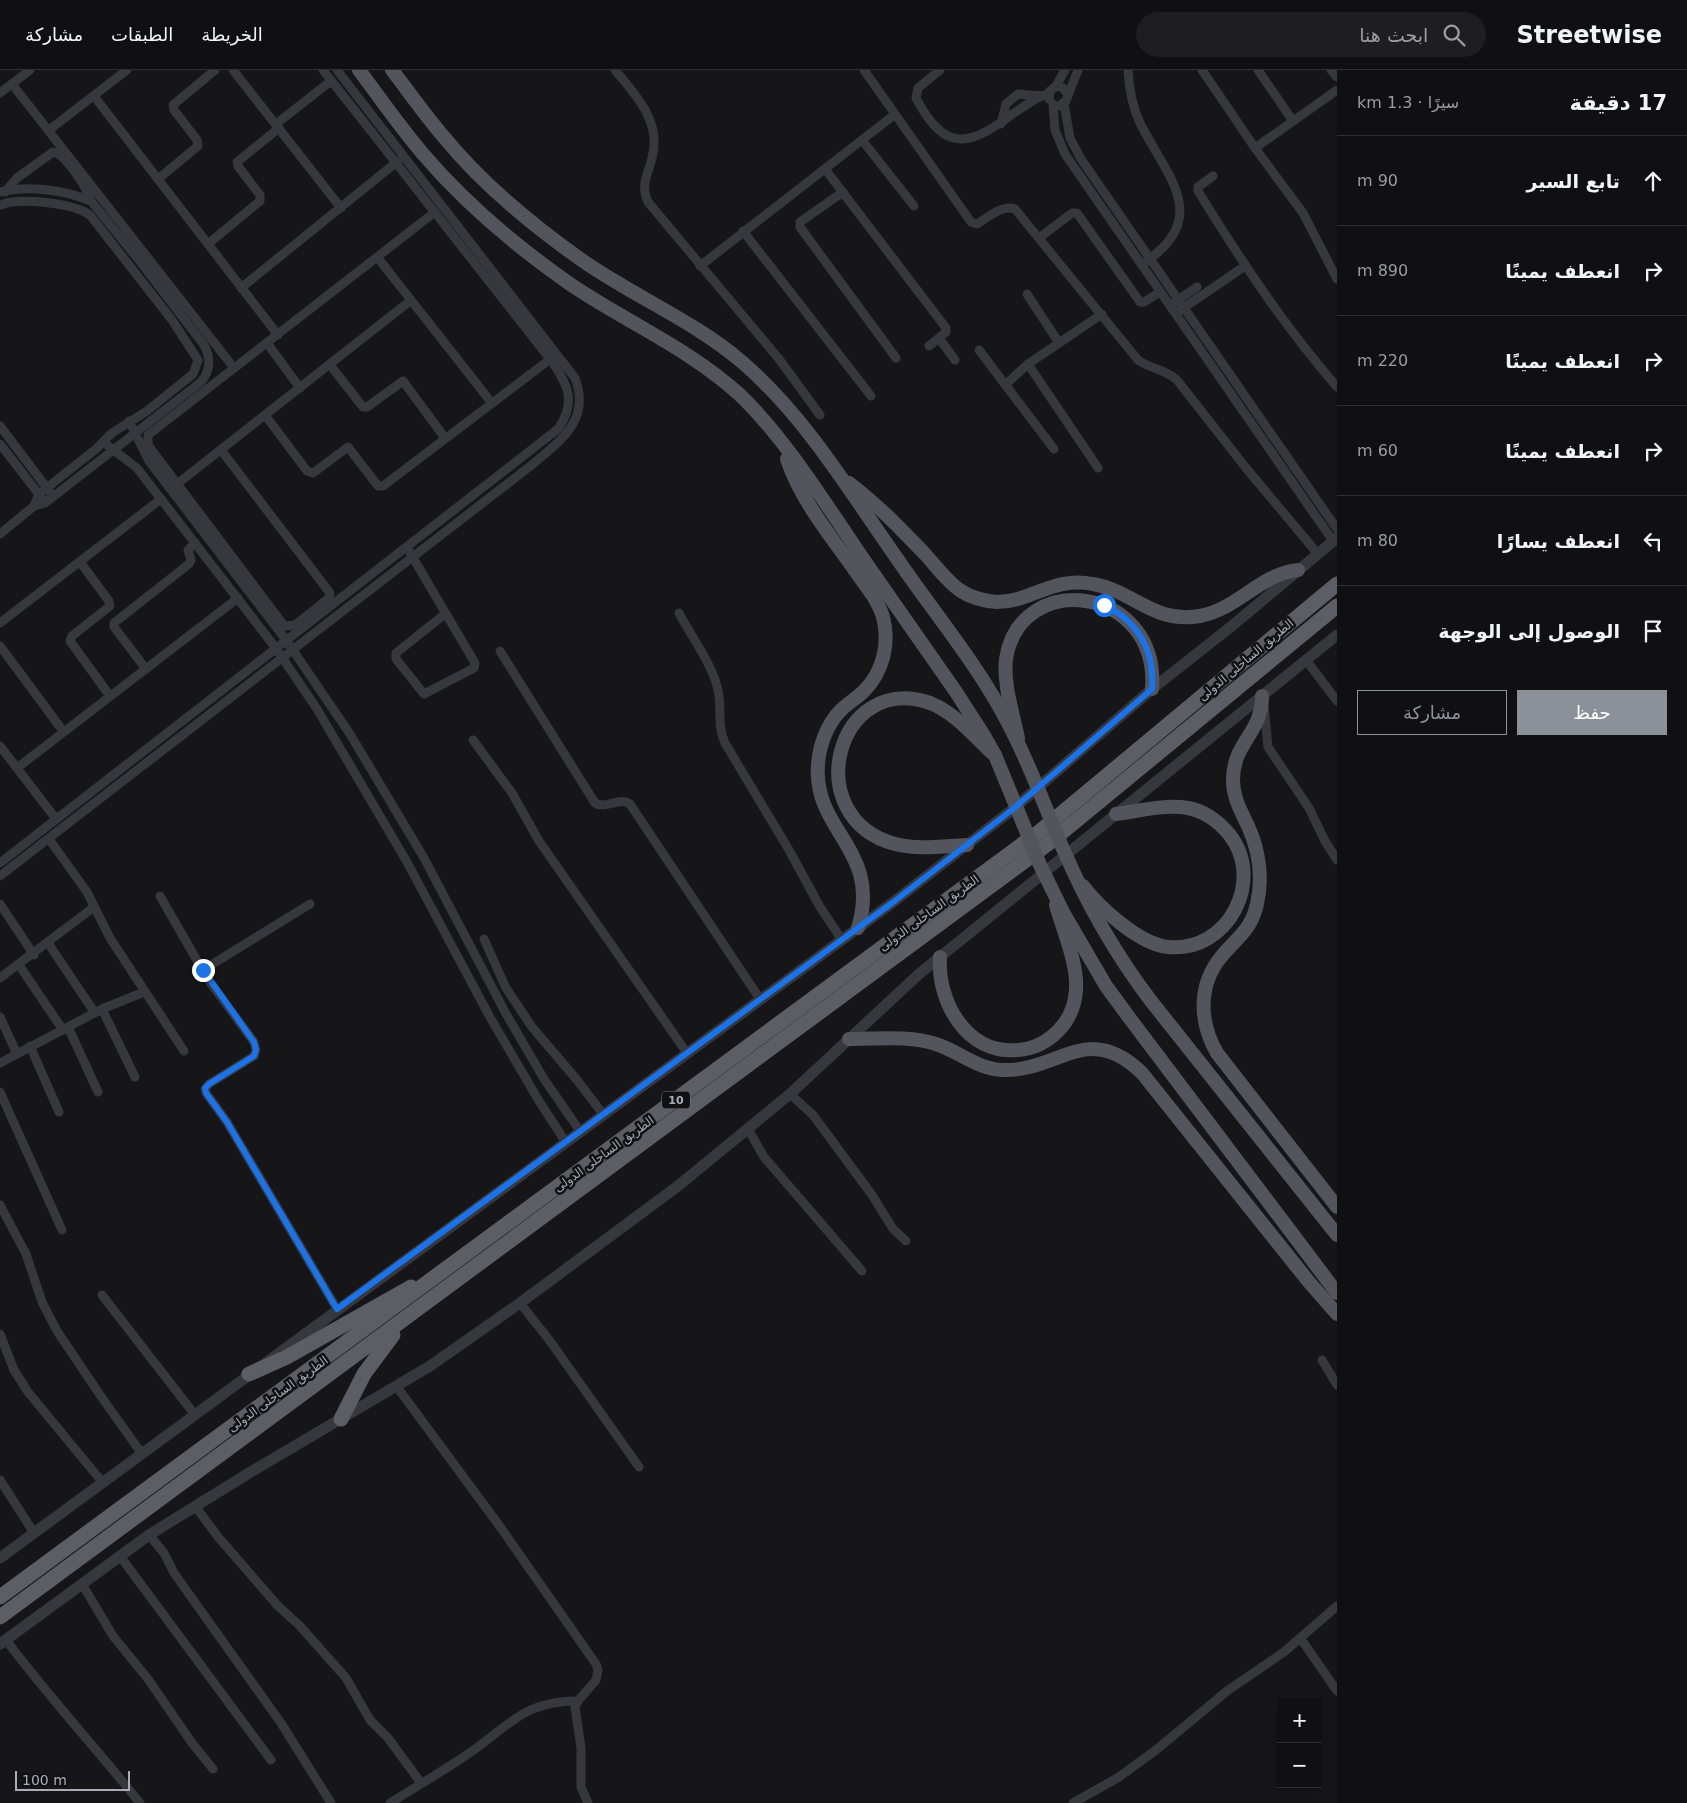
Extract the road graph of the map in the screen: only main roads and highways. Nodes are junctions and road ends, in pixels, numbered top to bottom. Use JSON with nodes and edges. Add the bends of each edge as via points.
{"nodes":[{"id":1,"x":359,"y":70,"type":"edge"},
{"id":2,"x":392,"y":70,"type":"edge"},
{"id":3,"x":782,"y":442,"type":"junction"},
{"id":4,"x":837,"y":474,"type":"junction"},
{"id":5,"x":1298,"y":570,"type":"road end"},
{"id":6,"x":1337,"y":584,"type":"edge"},
{"id":7,"x":1337,"y":606,"type":"edge"},
{"id":8,"x":1152,"y":689,"type":"road end"},
{"id":9,"x":1262,"y":696,"type":"road end"},
{"id":10,"x":1019,"y":744,"type":"junction"},
{"id":11,"x":995,"y":755,"type":"junction"},
{"id":12,"x":1116,"y":814,"type":"road end"},
{"id":13,"x":967,"y":844,"type":"road end"},
{"id":14,"x":1077,"y":878,"type":"junction"},
{"id":15,"x":1051,"y":890,"type":"junction"},
{"id":16,"x":858,"y":928,"type":"road end"},
{"id":17,"x":940,"y":958,"type":"road end"},
{"id":18,"x":849,"y":1039,"type":"road end"},
{"id":19,"x":1337,"y":1208,"type":"edge"},
{"id":20,"x":1337,"y":1236,"type":"edge"},
{"id":21,"x":446,"y":1270,"type":"junction"},
{"id":22,"x":1337,"y":1293,"type":"edge"},
{"id":23,"x":1337,"y":1314,"type":"edge"},
{"id":24,"x":400,"y":1323,"type":"junction"},
{"id":25,"x":249,"y":1374,"type":"road end"},
{"id":26,"x":341,"y":1419,"type":"road end"},
{"id":27,"x":0,"y":1597,"type":"edge"},
{"id":28,"x":0,"y":1617,"type":"edge"}],
"edges":[{"from":1,"to":3,"type":"main road","via":[[423,154],[499,229],[569,283],[710,370],[754,409]]},
{"from":2,"to":4,"type":"main road","via":[[443,136],[536,225],[584,261],[694,327],[741,361],[788,407]]},
{"from":3,"to":11,"type":"main road","bridge":true,"via":[[956,692]]},
{"from":3,"to":16,"type":"main road","via":[[802,492],[874,597],[885,629],[885,651],[877,673],[864,691],[832,722],[825,735],[818,764],[825,808],[854,854],[860,872],[863,900]]},
{"from":4,"to":5,"type":"main road","via":[[889,516],[956,587],[989,601],[1013,600],[1055,585],[1083,582],[1112,589],[1158,613],[1197,616],[1230,605],[1269,578]]},
{"from":4,"to":10,"type":"main road","bridge":true,"via":[[979,676]]},
{"from":6,"to":21,"type":"highway","name":"الطريق الساحلى الدولى","number":"10","via":[[1039,832]]},
{"from":7,"to":24,"type":"highway","name":"الطريق الساحلى الدولى","number":"10","via":[[1049,843]]},
{"from":8,"to":10,"type":"main road","via":[[1149,654],[1142,638],[1116,610],[1092,601],[1051,604],[1030,617],[1015,635],[1008,651],[1006,677]]},
{"from":9,"to":19,"type":"main road","via":[[1259,720],[1238,754],[1233,778],[1236,802],[1258,858],[1257,904],[1250,926],[1221,957],[1211,973],[1205,992],[1204,1019],[1217,1053]]},
{"from":10,"to":14,"type":"main road","bridge":true},
{"from":11,"to":13,"type":"main road","via":[[944,710],[918,700],[904,699],[883,704],[864,714],[854,724],[839,752],[837,777],[843,800],[856,821],[875,836],[909,847]]},
{"from":11,"to":15,"type":"main road","bridge":true},
{"from":12,"to":14,"type":"main road","bridge":true,"via":[[1171,807],[1197,811],[1219,824],[1231,836],[1244,868],[1242,894],[1235,911],[1210,937],[1176,947],[1158,945],[1119,922]]},
{"from":14,"to":20,"type":"main road","bridge":true,"via":[[1115,948],[1151,1001]]},
{"from":15,"to":17,"type":"main road","bridge":true,"via":[[1076,982],[1073,1006],[1061,1028],[1043,1043],[1020,1050],[1004,1050],[982,1043],[962,1026],[948,1005],[940,977]]},
{"from":15,"to":22,"type":"main road","bridge":true,"via":[[1091,962],[1128,1016]]},
{"from":18,"to":23,"type":"main road","via":[[926,1041],[945,1047],[978,1065],[1003,1070],[1031,1066],[1065,1053],[1089,1049],[1107,1051],[1124,1058],[1142,1073]]},
{"from":21,"to":25,"type":"highway"},
{"from":21,"to":27,"type":"highway","name":"الطريق الساحلى الدولى","number":"10"},
{"from":24,"to":26,"type":"highway","via":[[364,1374]]},
{"from":24,"to":28,"type":"highway","name":"الطريق الساحلى الدولى","number":"10"}]}
